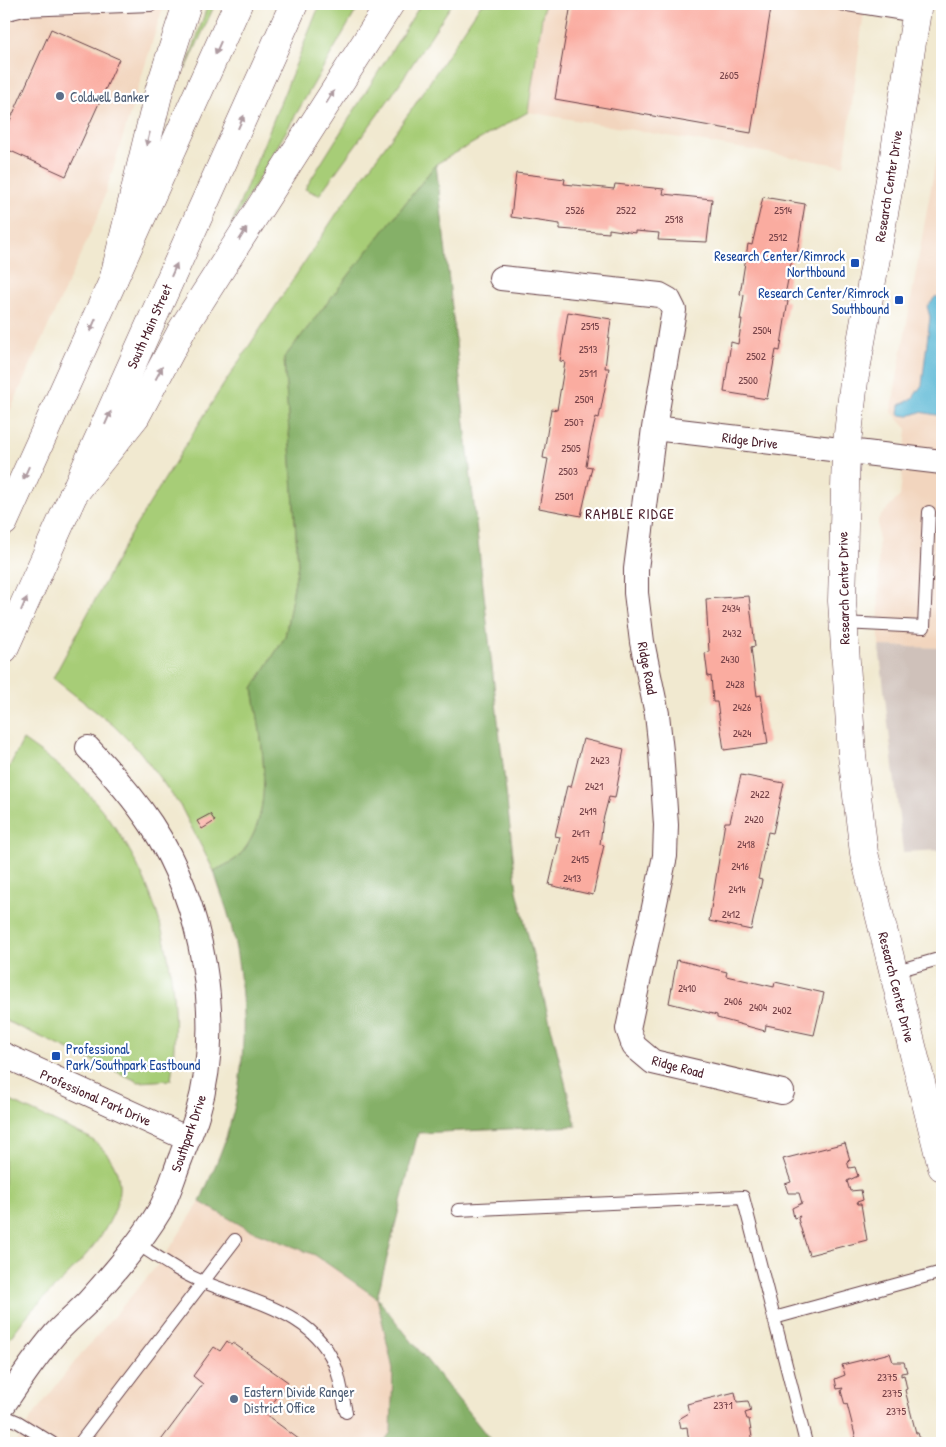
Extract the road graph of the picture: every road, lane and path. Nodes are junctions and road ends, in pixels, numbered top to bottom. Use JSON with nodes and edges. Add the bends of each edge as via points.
{"nodes":[{"id":1,"x":187,"y":4,"type":"edge"},
{"id":2,"x":238,"y":4,"type":"edge"},
{"id":3,"x":294,"y":4,"type":"edge"},
{"id":4,"x":390,"y":4,"type":"edge"},
{"id":5,"x":841,"y":4,"type":"edge"},
{"id":6,"x":151,"y":5,"type":"dead end"},
{"id":7,"x":917,"y":10,"type":"edge"},
{"id":8,"x":4,"y":14,"type":"edge"},
{"id":9,"x":502,"y":278,"type":"dead end"},
{"id":10,"x":113,"y":281,"type":"junction"},
{"id":11,"x":654,"y":428,"type":"junction"},
{"id":12,"x":846,"y":452,"type":"junction"},
{"id":13,"x":942,"y":462,"type":"edge"},
{"id":14,"x":74,"y":494,"type":"junction"},
{"id":15,"x":929,"y":512,"type":"dead end"},
{"id":16,"x":4,"y":522,"type":"edge"},
{"id":17,"x":843,"y":623,"type":"junction"},
{"id":18,"x":4,"y":649,"type":"edge"},
{"id":19,"x":88,"y":748,"type":"dead end"},
{"id":20,"x":942,"y":958,"type":"edge"},
{"id":21,"x":893,"y":972,"type":"junction"},
{"id":22,"x":4,"y":1055,"type":"edge"},
{"id":23,"x":782,"y":1092,"type":"dead end"},
{"id":24,"x":188,"y":1139,"type":"junction"},
{"id":25,"x":939,"y":1139,"type":"edge"},
{"id":26,"x":942,"y":1167,"type":"edge"},
{"id":27,"x":458,"y":1210,"type":"dead end"},
{"id":28,"x":235,"y":1240,"type":"dead end"},
{"id":29,"x":136,"y":1243,"type":"junction"},
{"id":30,"x":942,"y":1272,"type":"edge"},
{"id":31,"x":203,"y":1282,"type":"junction"},
{"id":32,"x":774,"y":1318,"type":"junction"},
{"id":33,"x":4,"y":1404,"type":"edge"},
{"id":34,"x":346,"y":1412,"type":"dead end"},
{"id":35,"x":4,"y":1416,"type":"edge"},
{"id":36,"x":52,"y":1443,"type":"edge"},
{"id":37,"x":80,"y":1443,"type":"edge"},
{"id":38,"x":806,"y":1443,"type":"edge"}],
"edges":[{"from":1,"to":10,"type":"main road","one_way":true,"via":[[159,91]]},
{"from":2,"to":10,"type":"main road","one_way":true},
{"from":14,"to":3,"type":"main road","name":"South Main Street","one_way":true},
{"from":14,"to":4,"type":"main road","one_way":true,"via":[[136,416],[183,328]]},
{"from":5,"to":7,"type":"lane"},
{"from":6,"to":8,"type":"lane","via":[[24,10]]},
{"from":7,"to":12,"type":"main road","name":"Research Center Drive","via":[[854,381]]},
{"from":9,"to":11,"type":"street","name":"Ridge Road","via":[[660,296],[669,300],[674,310]]},
{"from":10,"to":16,"type":"main road","one_way":true},
{"from":11,"to":12,"type":"street","name":"Ridge Drive"},
{"from":11,"to":23,"type":"street","name":"Ridge Road","via":[[636,569],[636,593],[660,742],[665,848],[628,1029],[634,1046],[653,1062]]},
{"from":12,"to":13,"type":"street","name":"Ridge Drive"},
{"from":12,"to":17,"type":"main road","name":"Research Center Drive"},
{"from":18,"to":14,"type":"main road","name":"South Main Street","one_way":true},
{"from":15,"to":17,"type":"lane","via":[[924,627]]},
{"from":17,"to":21,"type":"main road","name":"Research Center Drive","via":[[852,755],[864,853]]},
{"from":19,"to":24,"type":"street","name":"Southpark Drive","via":[[114,775],[151,825],[182,884],[197,933],[206,977],[208,1025],[203,1086]]},
{"from":20,"to":21,"type":"lane"},
{"from":21,"to":25,"type":"main road","name":"Research Center Drive"},
{"from":22,"to":24,"type":"street","name":"Professional Park Drive"},
{"from":24,"to":29,"type":"street","name":"Southpark Drive","via":[[160,1209]]},
{"from":25,"to":26,"type":"main road","name":"Research Center Drive"},
{"from":27,"to":32,"type":"lane","via":[[743,1197]]},
{"from":28,"to":31,"type":"lane"},
{"from":29,"to":31,"type":"lane"},
{"from":29,"to":33,"type":"street","name":"Southpark Drive","via":[[88,1302],[56,1333]]},
{"from":30,"to":32,"type":"lane"},
{"from":31,"to":34,"type":"lane","via":[[286,1314],[315,1336],[337,1370]]},
{"from":31,"to":37,"type":"lane"},
{"from":32,"to":38,"type":"lane"},
{"from":35,"to":36,"type":"lane"}]}
